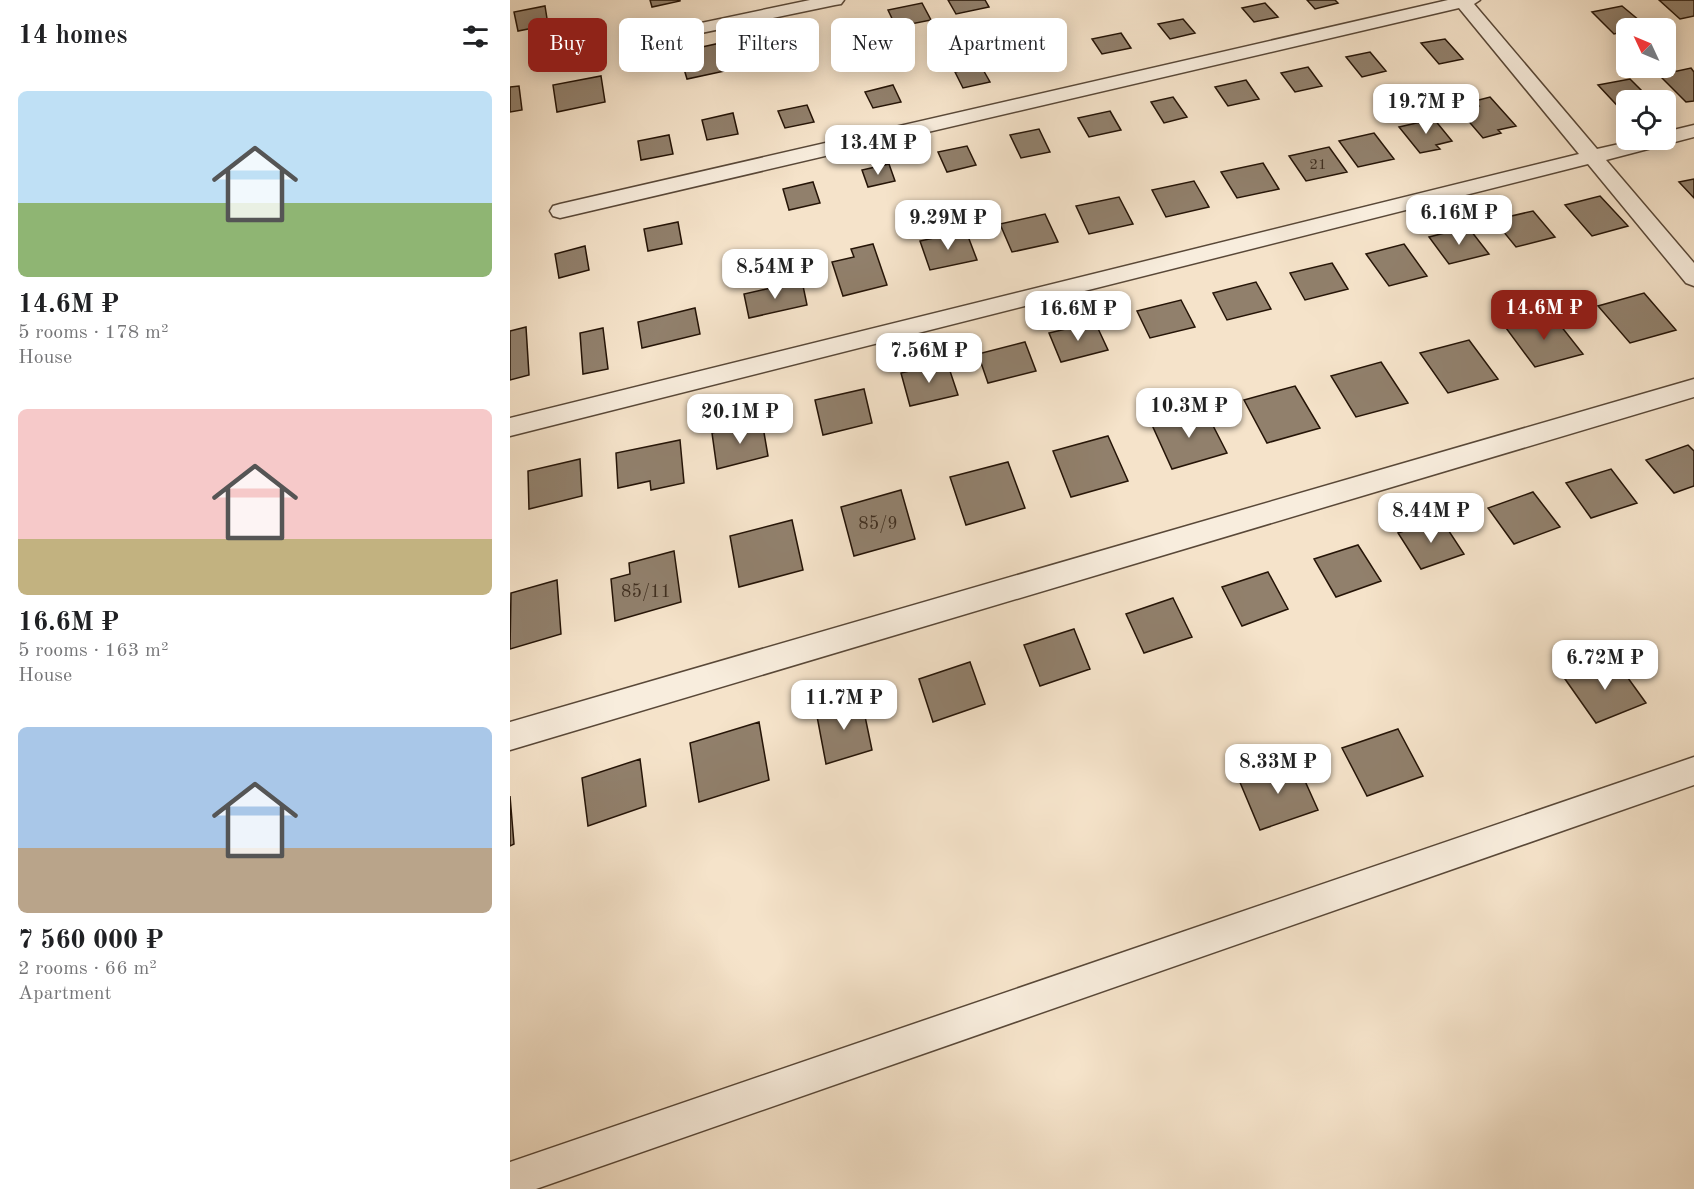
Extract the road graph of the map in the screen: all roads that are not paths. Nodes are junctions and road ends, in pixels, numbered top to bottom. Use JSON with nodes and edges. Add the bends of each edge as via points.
{"nodes":[{"id":1,"x":835,"y":0,"type":"edge"},
{"id":2,"x":1465,"y":1,"type":"edge"},
{"id":3,"x":704,"y":27,"type":"edge"},
{"id":4,"x":1694,"y":131,"type":"edge"},
{"id":5,"x":1676,"y":135,"type":"edge"},
{"id":6,"x":1616,"y":150,"type":"edge"},
{"id":7,"x":1593,"y":155,"type":"junction"},
{"id":8,"x":560,"y":211,"type":"dead end"},
{"id":9,"x":1694,"y":279,"type":"edge"},
{"id":10,"x":1694,"y":388,"type":"edge"},
{"id":11,"x":510,"y":427,"type":"edge"},
{"id":12,"x":510,"y":736,"type":"edge"},
{"id":13,"x":1694,"y":771,"type":"edge"},
{"id":14,"x":510,"y":1180,"type":"edge"}],
"edges":[{"from":1,"to":3,"type":"street"},
{"from":2,"to":7,"type":"street"},
{"from":2,"to":8,"type":"street"},
{"from":4,"to":5,"type":"street"},
{"from":6,"to":7,"type":"street"},
{"from":7,"to":9,"type":"street"},
{"from":7,"to":11,"type":"street"},
{"from":10,"to":12,"type":"street"},
{"from":13,"to":14,"type":"street"}]}
